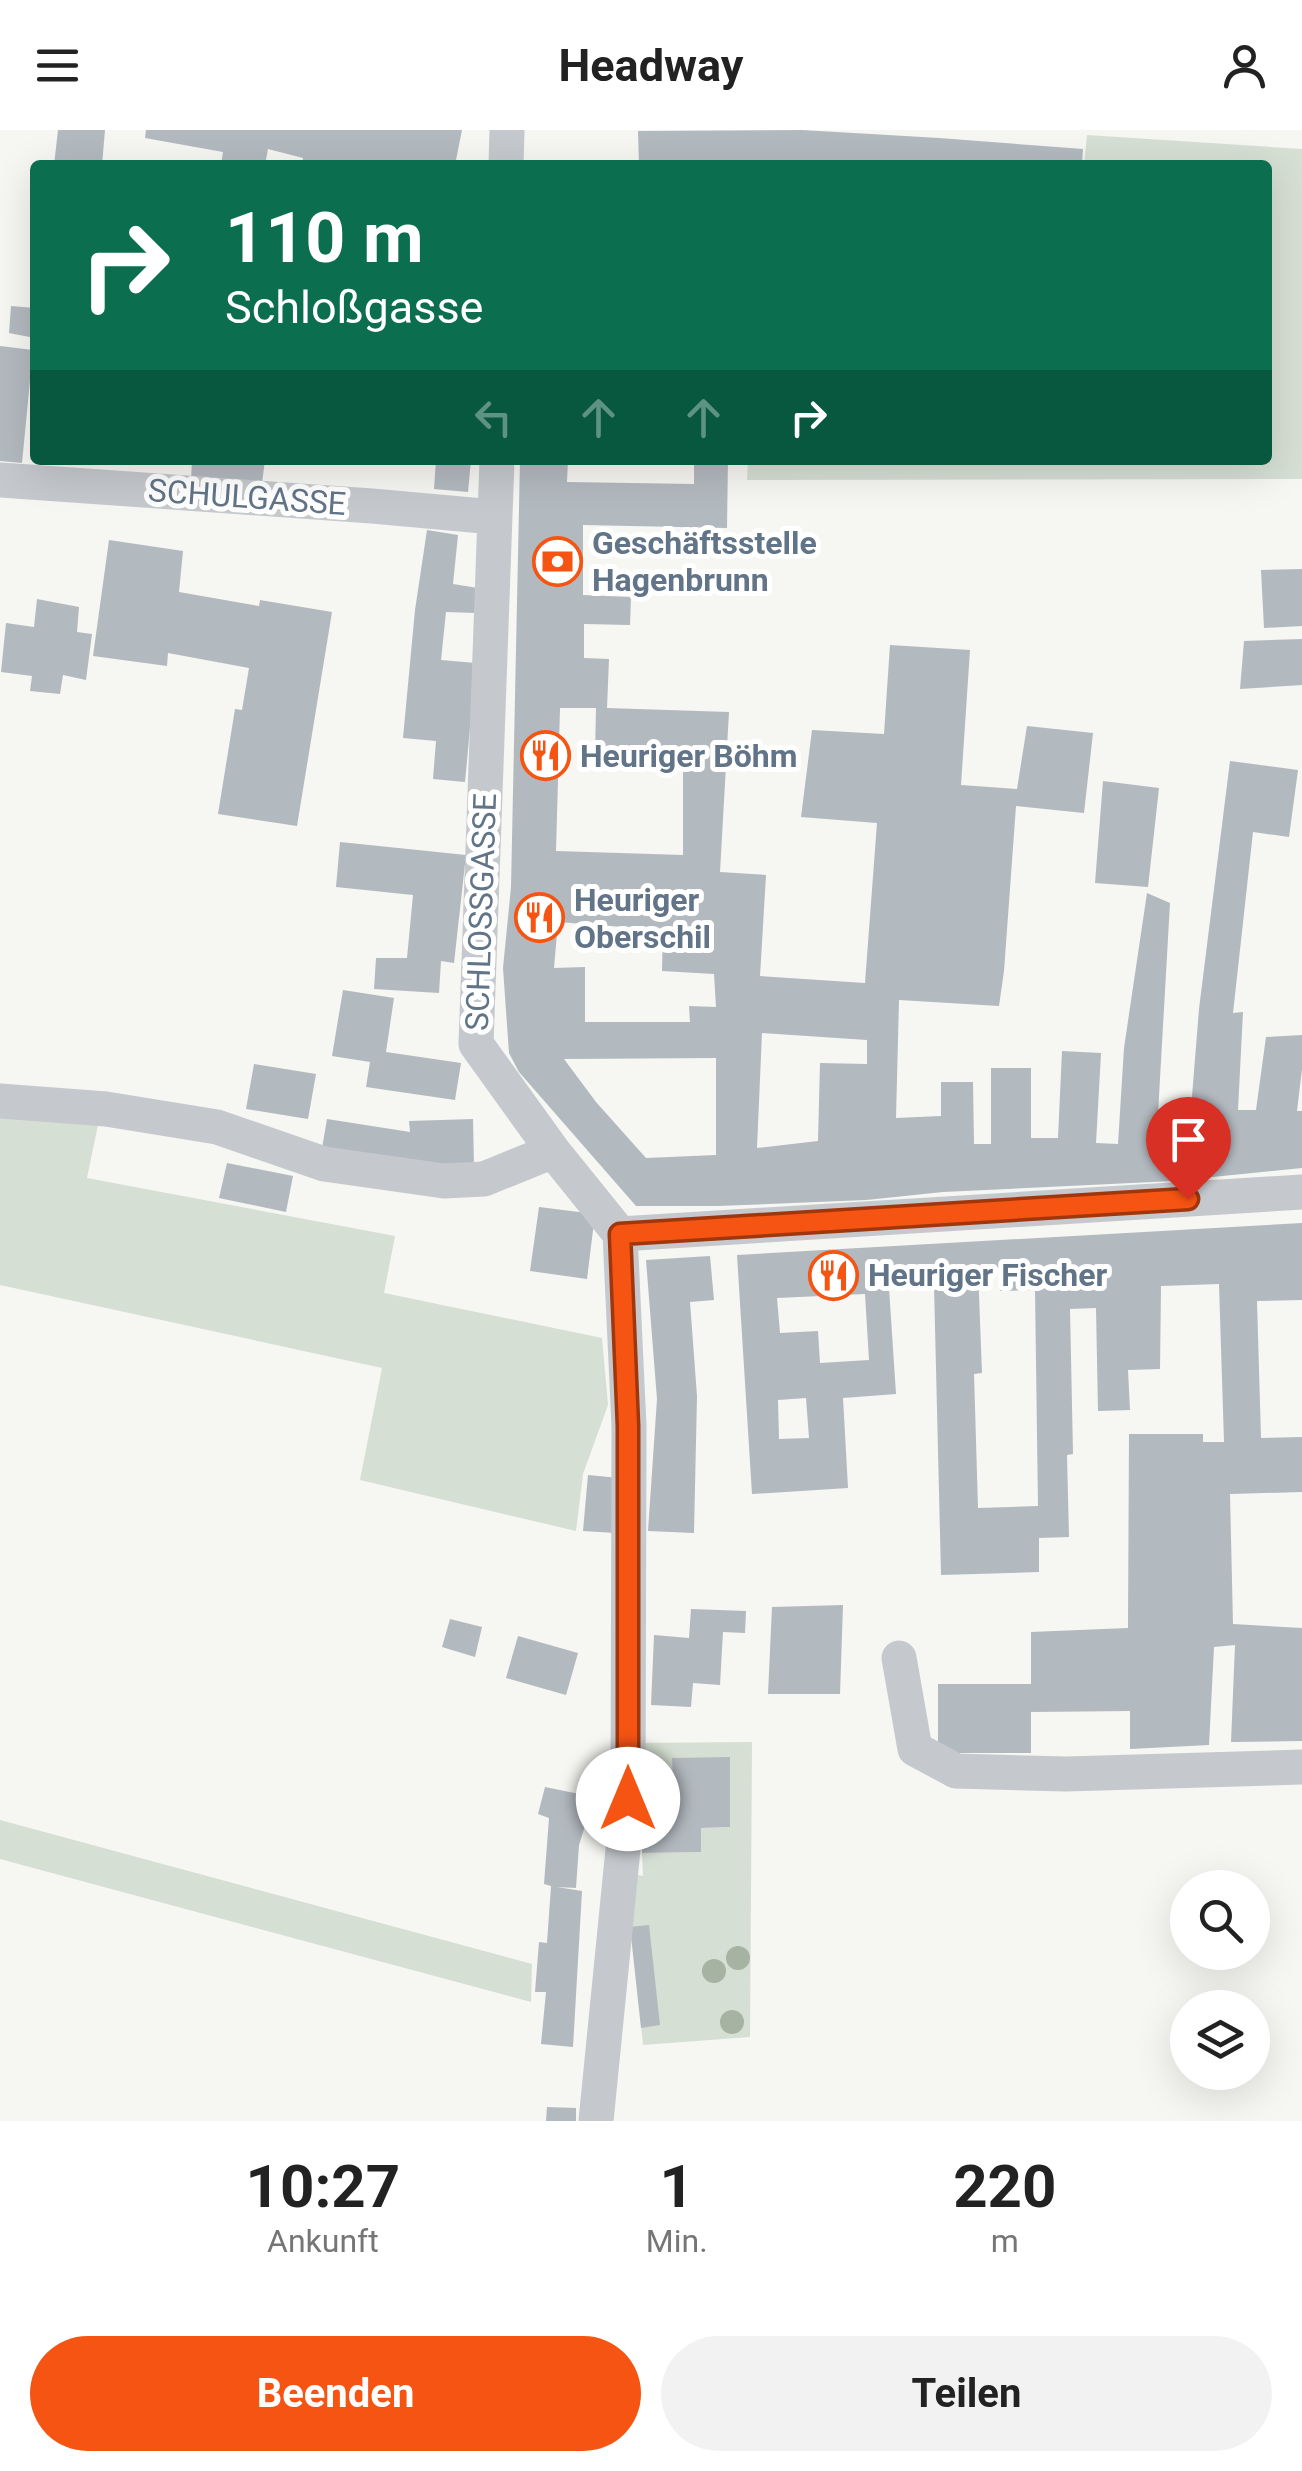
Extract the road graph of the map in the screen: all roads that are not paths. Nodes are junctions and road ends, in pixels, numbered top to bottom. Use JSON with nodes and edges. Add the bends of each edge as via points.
{"nodes":[{"id":1,"x":507,"y":130,"type":"edge"},
{"id":2,"x":506,"y":160,"type":"edge"},
{"id":3,"x":497,"y":465,"type":"edge"},
{"id":4,"x":0,"y":480,"type":"edge"},
{"id":5,"x":494,"y":517,"type":"junction"},
{"id":6,"x":0,"y":1101,"type":"edge"},
{"id":7,"x":553,"y":1151,"type":"junction"},
{"id":8,"x":1302,"y":1192,"type":"edge"},
{"id":9,"x":620,"y":1234,"type":"junction"},
{"id":10,"x":899,"y":1658,"type":"dead end"},
{"id":11,"x":1302,"y":1767,"type":"edge"},
{"id":12,"x":596,"y":2121,"type":"edge"}],
"edges":[{"from":1,"to":2,"type":"street"},
{"from":3,"to":5,"type":"street","name":"SCHLOSSGASSE"},
{"from":4,"to":5,"type":"street","name":"SCHULGASSE"},
{"from":5,"to":7,"type":"street","name":"SCHLOSSGASSE","via":[[476,1044]]},
{"from":6,"to":7,"type":"street","via":[[217,1127],[324,1164],[444,1182],[484,1178]]},
{"from":7,"to":9,"type":"street","name":"SCHLOSSGASSE"},
{"from":8,"to":9,"type":"street"},
{"from":9,"to":12,"type":"street","via":[[628,1426],[628,1799]]},
{"from":10,"to":11,"type":"street","via":[[915,1749],[956,1772]]}]}
